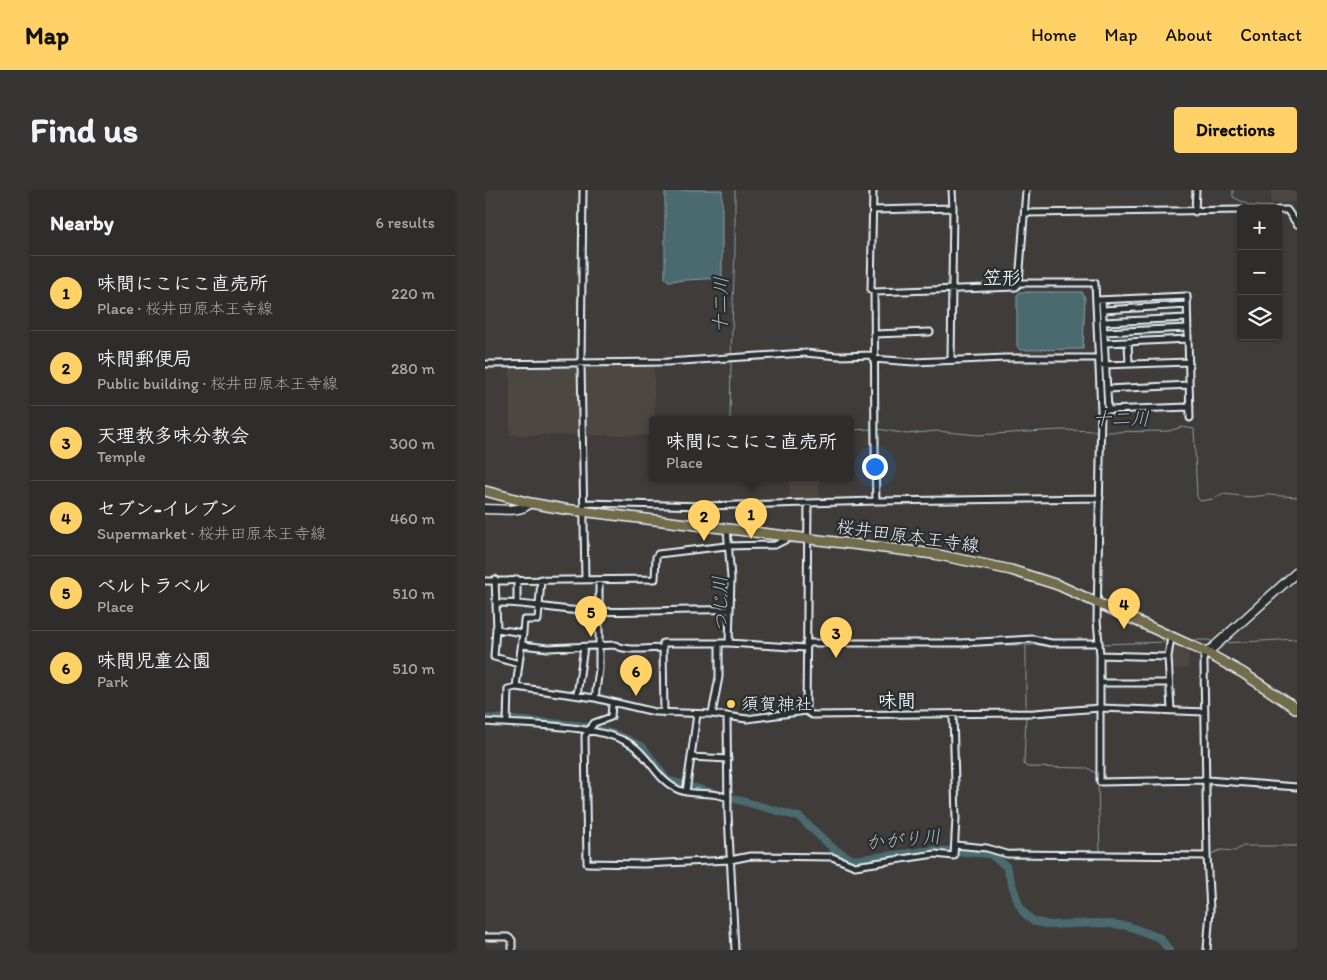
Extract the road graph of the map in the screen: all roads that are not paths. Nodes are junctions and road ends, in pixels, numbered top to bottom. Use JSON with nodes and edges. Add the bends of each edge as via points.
{"nodes":[{"id":1,"x":583,"y":190,"type":"edge"},
{"id":2,"x":873,"y":190,"type":"edge"},
{"id":3,"x":952,"y":190,"type":"edge"},
{"id":4,"x":1026,"y":190,"type":"edge"},
{"id":5,"x":1196,"y":190,"type":"edge"},
{"id":6,"x":953,"y":208,"type":"junction"},
{"id":7,"x":873,"y":210,"type":"junction"},
{"id":8,"x":1237,"y":210,"type":"edge"},
{"id":9,"x":1282,"y":210,"type":"edge"},
{"id":10,"x":1195,"y":212,"type":"junction"},
{"id":11,"x":1025,"y":213,"type":"junction"},
{"id":12,"x":1297,"y":224,"type":"edge"},
{"id":13,"x":1019,"y":283,"type":"junction"},
{"id":14,"x":952,"y":288,"type":"junction"},
{"id":15,"x":874,"y":292,"type":"junction"},
{"id":16,"x":1100,"y":300,"type":"junction"},
{"id":17,"x":1187,"y":305,"type":"junction"},
{"id":18,"x":1103,"y":310,"type":"junction"},
{"id":19,"x":1187,"y":318,"type":"junction"},
{"id":20,"x":1104,"y":322,"type":"junction"},
{"id":21,"x":1188,"y":328,"type":"junction"},
{"id":22,"x":930,"y":332,"type":"dead end"},
{"id":23,"x":1104,"y":332,"type":"junction"},
{"id":24,"x":874,"y":334,"type":"junction"},
{"id":25,"x":1188,"y":339,"type":"junction"},
{"id":26,"x":1128,"y":342,"type":"junction"},
{"id":27,"x":1105,"y":343,"type":"junction"},
{"id":28,"x":874,"y":357,"type":"junction"},
{"id":29,"x":1097,"y":358,"type":"junction"},
{"id":30,"x":951,"y":360,"type":"junction"},
{"id":31,"x":1189,"y":362,"type":"junction"},
{"id":32,"x":581,"y":363,"type":"junction"},
{"id":33,"x":485,"y":364,"type":"edge"},
{"id":34,"x":1129,"y":364,"type":"junction"},
{"id":35,"x":1097,"y":365,"type":"junction"},
{"id":36,"x":1106,"y":365,"type":"junction"},
{"id":37,"x":1189,"y":385,"type":"junction"},
{"id":38,"x":1107,"y":389,"type":"junction"},
{"id":39,"x":1190,"y":407,"type":"junction"},
{"id":40,"x":1101,"y":410,"type":"junction"},
{"id":41,"x":1108,"y":410,"type":"junction"},
{"id":42,"x":1190,"y":418,"type":"dead end"},
{"id":43,"x":485,"y":491,"type":"edge"},
{"id":44,"x":1099,"y":498,"type":"junction"},
{"id":45,"x":876,"y":501,"type":"junction"},
{"id":46,"x":530,"y":503,"type":"junction"},
{"id":47,"x":808,"y":503,"type":"junction"},
{"id":48,"x":584,"y":507,"type":"junction"},
{"id":49,"x":485,"y":509,"type":"edge"},
{"id":50,"x":727,"y":529,"type":"junction"},
{"id":51,"x":790,"y":536,"type":"junction"},
{"id":52,"x":807,"y":538,"type":"junction"},
{"id":53,"x":728,"y":546,"type":"junction"},
{"id":54,"x":1297,"y":572,"type":"edge"},
{"id":55,"x":495,"y":579,"type":"junction"},
{"id":56,"x":517,"y":579,"type":"junction"},
{"id":57,"x":541,"y":579,"type":"junction"},
{"id":58,"x":585,"y":579,"type":"junction"},
{"id":59,"x":599,"y":580,"type":"junction"},
{"id":60,"x":485,"y":581,"type":"edge"},
{"id":61,"x":517,"y":602,"type":"junction"},
{"id":62,"x":1098,"y":602,"type":"junction"},
{"id":63,"x":497,"y":603,"type":"junction"},
{"id":64,"x":540,"y":606,"type":"junction"},
{"id":65,"x":729,"y":610,"type":"junction"},
{"id":66,"x":600,"y":611,"type":"junction"},
{"id":67,"x":496,"y":626,"type":"junction"},
{"id":68,"x":523,"y":633,"type":"junction"},
{"id":69,"x":1170,"y":641,"type":"junction"},
{"id":70,"x":719,"y":643,"type":"junction"},
{"id":71,"x":729,"y":643,"type":"junction"},
{"id":72,"x":1099,"y":643,"type":"junction"},
{"id":73,"x":522,"y":645,"type":"junction"},
{"id":74,"x":599,"y":645,"type":"junction"},
{"id":75,"x":806,"y":646,"type":"junction"},
{"id":76,"x":584,"y":647,"type":"junction"},
{"id":77,"x":663,"y":648,"type":"junction"},
{"id":78,"x":1207,"y":653,"type":"junction"},
{"id":79,"x":1100,"y":655,"type":"junction"},
{"id":80,"x":1169,"y":657,"type":"junction"},
{"id":81,"x":519,"y":664,"type":"junction"},
{"id":82,"x":1100,"y":683,"type":"junction"},
{"id":83,"x":1169,"y":683,"type":"junction"},
{"id":84,"x":516,"y":687,"type":"junction"},
{"id":85,"x":577,"y":695,"type":"junction"},
{"id":86,"x":595,"y":698,"type":"junction"},
{"id":87,"x":612,"y":704,"type":"junction"},
{"id":88,"x":1100,"y":708,"type":"junction"},
{"id":89,"x":1297,"y":709,"type":"edge"},
{"id":90,"x":1171,"y":710,"type":"junction"},
{"id":91,"x":805,"y":711,"type":"junction"},
{"id":92,"x":1205,"y":712,"type":"junction"},
{"id":93,"x":664,"y":713,"type":"junction"},
{"id":94,"x":697,"y":714,"type":"junction"},
{"id":95,"x":712,"y":714,"type":"junction"},
{"id":96,"x":953,"y":714,"type":"junction"},
{"id":97,"x":727,"y":716,"type":"junction"},
{"id":98,"x":485,"y":722,"type":"edge"},
{"id":99,"x":507,"y":723,"type":"junction"},
{"id":100,"x":587,"y":732,"type":"junction"},
{"id":101,"x":691,"y":756,"type":"junction"},
{"id":102,"x":728,"y":759,"type":"junction"},
{"id":103,"x":1207,"y":780,"type":"junction"},
{"id":104,"x":1297,"y":787,"type":"edge"},
{"id":105,"x":686,"y":792,"type":"junction"},
{"id":106,"x":728,"y":798,"type":"junction"},
{"id":107,"x":955,"y":845,"type":"junction"},
{"id":108,"x":1207,"y":856,"type":"junction"},
{"id":109,"x":730,"y":860,"type":"junction"},
{"id":110,"x":485,"y":937,"type":"edge"},
{"id":111,"x":512,"y":950,"type":"edge"},
{"id":112,"x":735,"y":950,"type":"edge"},
{"id":113,"x":1207,"y":950,"type":"edge"}],
"edges":[{"from":1,"to":32,"type":"street"},
{"from":2,"to":7,"type":"street"},
{"from":3,"to":6,"type":"street"},
{"from":4,"to":11,"type":"street"},
{"from":5,"to":10,"type":"street"},
{"from":6,"to":7,"type":"street"},
{"from":6,"to":14,"type":"street"},
{"from":7,"to":15,"type":"street","via":[[871,290]]},
{"from":8,"to":10,"type":"street"},
{"from":9,"to":12,"type":"street","via":[[1287,210]]},
{"from":10,"to":11,"type":"street"},
{"from":11,"to":13,"type":"street"},
{"from":13,"to":14,"type":"street","via":[[1017,287]]},
{"from":13,"to":16,"type":"street","via":[[1095,283]]},
{"from":14,"to":15,"type":"street"},
{"from":14,"to":30,"type":"street"},
{"from":15,"to":24,"type":"street"},
{"from":16,"to":17,"type":"street","via":[[1187,296]]},
{"from":16,"to":18,"type":"street"},
{"from":16,"to":29,"type":"street"},
{"from":17,"to":18,"type":"street"},
{"from":17,"to":19,"type":"street"},
{"from":18,"to":20,"type":"street"},
{"from":19,"to":20,"type":"street"},
{"from":19,"to":21,"type":"street"},
{"from":20,"to":23,"type":"street"},
{"from":21,"to":23,"type":"street"},
{"from":21,"to":25,"type":"street"},
{"from":22,"to":24,"type":"street"},
{"from":23,"to":27,"type":"street"},
{"from":24,"to":28,"type":"street"},
{"from":25,"to":26,"type":"street"},
{"from":25,"to":31,"type":"street"},
{"from":26,"to":27,"type":"street"},
{"from":26,"to":34,"type":"street"},
{"from":27,"to":36,"type":"street"},
{"from":28,"to":30,"type":"street","via":[[914,362]]},
{"from":28,"to":32,"type":"street","via":[[805,353],[667,362]]},
{"from":28,"to":45,"type":"street"},
{"from":29,"to":30,"type":"street"},
{"from":29,"to":35,"type":"street"},
{"from":31,"to":34,"type":"street"},
{"from":31,"to":37,"type":"street"},
{"from":32,"to":33,"type":"street"},
{"from":32,"to":48,"type":"street"},
{"from":34,"to":36,"type":"street"},
{"from":35,"to":36,"type":"street"},
{"from":35,"to":40,"type":"street"},
{"from":36,"to":38,"type":"street"},
{"from":37,"to":38,"type":"street"},
{"from":37,"to":39,"type":"street"},
{"from":38,"to":41,"type":"street"},
{"from":39,"to":41,"type":"street"},
{"from":39,"to":42,"type":"street"},
{"from":40,"to":41,"type":"street"},
{"from":40,"to":44,"type":"street"},
{"from":43,"to":46,"type":"main road","name":"桜井田原本王寺線"},
{"from":44,"to":45,"type":"street"},
{"from":44,"to":62,"type":"street"},
{"from":45,"to":47,"type":"street"},
{"from":46,"to":48,"type":"main road","name":"桜井田原本王寺線"},
{"from":46,"to":49,"type":"street","via":[[517,509]]},
{"from":47,"to":48,"type":"street"},
{"from":47,"to":52,"type":"street"},
{"from":48,"to":50,"type":"main road","name":"桜井田原本王寺線"},
{"from":48,"to":58,"type":"street"},
{"from":50,"to":51,"type":"main road","name":"桜井田原本王寺線"},
{"from":50,"to":53,"type":"street"},
{"from":51,"to":52,"type":"main road","name":"桜井田原本王寺線"},
{"from":51,"to":53,"type":"street","via":[[775,545]]},
{"from":52,"to":62,"type":"main road","name":"桜井田原本王寺線","via":[[984,563],[1035,577]]},
{"from":52,"to":75,"type":"street"},
{"from":53,"to":59,"type":"street","via":[[658,554],[655,579]]},
{"from":53,"to":65,"type":"street"},
{"from":54,"to":78,"type":"street"},
{"from":55,"to":56,"type":"street"},
{"from":55,"to":60,"type":"street"},
{"from":55,"to":63,"type":"street"},
{"from":56,"to":57,"type":"street"},
{"from":56,"to":61,"type":"street"},
{"from":57,"to":58,"type":"street"},
{"from":57,"to":64,"type":"street"},
{"from":58,"to":59,"type":"street"},
{"from":59,"to":66,"type":"street"},
{"from":61,"to":63,"type":"street"},
{"from":61,"to":64,"type":"street"},
{"from":62,"to":69,"type":"main road","name":"桜井田原本王寺線"},
{"from":62,"to":72,"type":"street"},
{"from":63,"to":67,"type":"street"},
{"from":64,"to":66,"type":"street"},
{"from":64,"to":68,"type":"street","via":[[538,620],[524,620]]},
{"from":65,"to":66,"type":"street"},
{"from":65,"to":71,"type":"street"},
{"from":66,"to":74,"type":"street"},
{"from":67,"to":68,"type":"street","via":[[497,630]]},
{"from":67,"to":81,"type":"street","via":[[494,657]]},
{"from":68,"to":73,"type":"street"},
{"from":69,"to":78,"type":"main road","name":"桜井田原本王寺線"},
{"from":69,"to":80,"type":"street"},
{"from":70,"to":71,"type":"street"},
{"from":70,"to":77,"type":"street","via":[[663,643]]},
{"from":70,"to":95,"type":"street","via":[[719,677]]},
{"from":71,"to":75,"type":"street"},
{"from":72,"to":75,"type":"street","via":[[1051,643],[1033,639]]},
{"from":72,"to":79,"type":"street"},
{"from":73,"to":76,"type":"street"},
{"from":73,"to":81,"type":"street"},
{"from":74,"to":76,"type":"street"},
{"from":74,"to":77,"type":"street"},
{"from":74,"to":86,"type":"street"},
{"from":75,"to":91,"type":"street"},
{"from":76,"to":85,"type":"street"},
{"from":77,"to":93,"type":"street"},
{"from":78,"to":89,"type":"main road","name":"桜井田原本王寺線"},
{"from":78,"to":92,"type":"street","via":[[1204,664]]},
{"from":79,"to":80,"type":"street"},
{"from":79,"to":82,"type":"street"},
{"from":80,"to":83,"type":"street"},
{"from":81,"to":84,"type":"street"},
{"from":82,"to":83,"type":"street"},
{"from":82,"to":88,"type":"street"},
{"from":83,"to":90,"type":"street"},
{"from":84,"to":85,"type":"street"},
{"from":84,"to":99,"type":"street","via":[[508,689]]},
{"from":85,"to":86,"type":"street"},
{"from":86,"to":87,"type":"street"},
{"from":87,"to":93,"type":"street"},
{"from":87,"to":100,"type":"street","via":[[611,717],[594,723]]},
{"from":88,"to":90,"type":"street"},
{"from":88,"to":96,"type":"street"},
{"from":88,"to":103,"type":"street","via":[[1100,782]]},
{"from":90,"to":92,"type":"street"},
{"from":91,"to":96,"type":"street","via":[[812,715]]},
{"from":91,"to":97,"type":"street","via":[[747,718]]},
{"from":92,"to":103,"type":"street"},
{"from":93,"to":94,"type":"street"},
{"from":94,"to":95,"type":"street"},
{"from":94,"to":101,"type":"street"},
{"from":95,"to":97,"type":"street"},
{"from":96,"to":107,"type":"street","via":[[956,727]]},
{"from":97,"to":102,"type":"street"},
{"from":98,"to":99,"type":"street"},
{"from":99,"to":100,"type":"street"},
{"from":100,"to":105,"type":"street","via":[[631,744],[663,780]]},
{"from":100,"to":109,"type":"street","via":[[584,743],[587,863]]},
{"from":101,"to":102,"type":"street"},
{"from":101,"to":105,"type":"street"},
{"from":102,"to":106,"type":"street"},
{"from":103,"to":104,"type":"street"},
{"from":103,"to":108,"type":"street"},
{"from":105,"to":106,"type":"street"},
{"from":106,"to":109,"type":"street"},
{"from":107,"to":108,"type":"street","via":[[987,848],[1007,854]]},
{"from":107,"to":109,"type":"street","via":[[954,856],[935,854],[855,866],[832,857],[750,856]]},
{"from":108,"to":113,"type":"street","via":[[1210,910]]},
{"from":109,"to":112,"type":"street"},
{"from":110,"to":111,"type":"street","via":[[508,937],[512,940]]}]}
